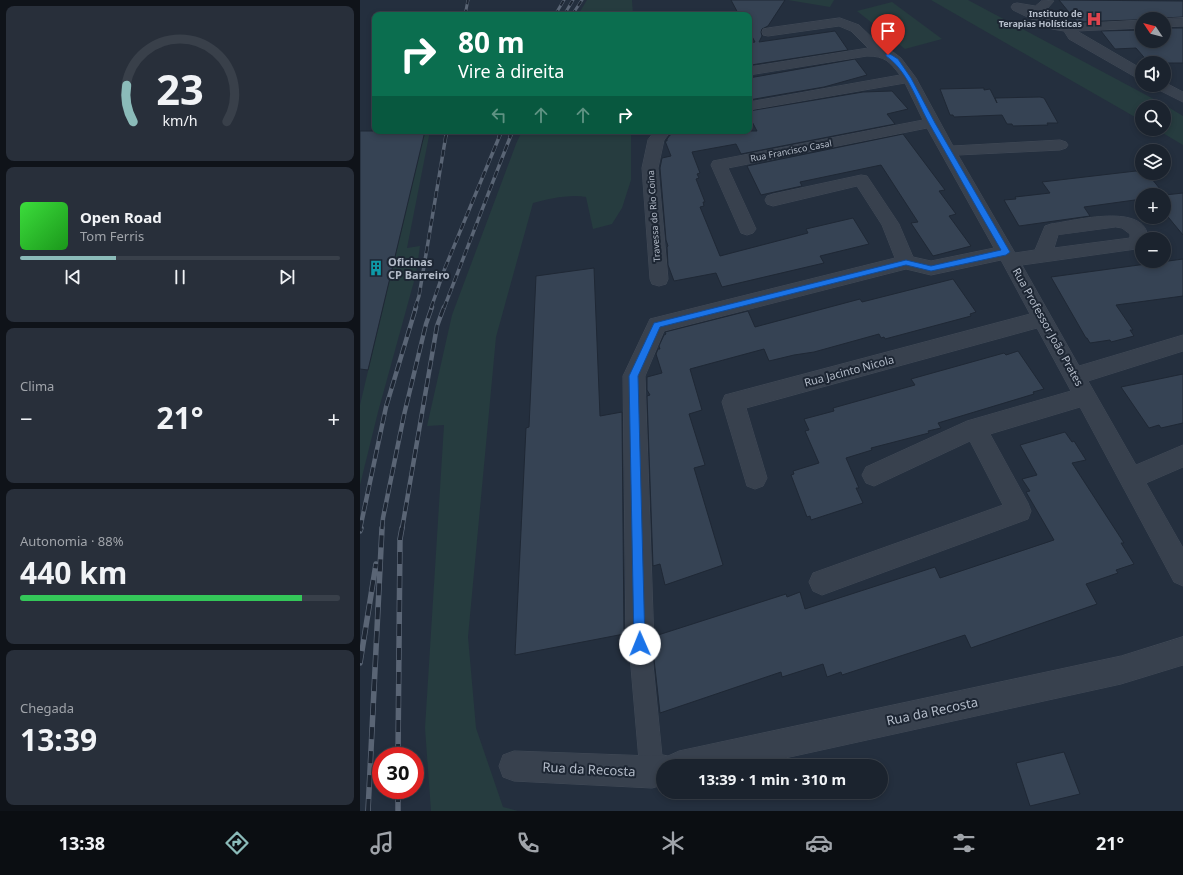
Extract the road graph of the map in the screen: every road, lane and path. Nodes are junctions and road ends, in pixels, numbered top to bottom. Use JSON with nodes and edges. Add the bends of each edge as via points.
{"nodes":[{"id":1,"x":1048,"y":1,"type":"edge"},
{"id":2,"x":1183,"y":22,"type":"edge"},
{"id":3,"x":1171,"y":23,"type":"edge"},
{"id":4,"x":1135,"y":24,"type":"edge"},
{"id":5,"x":1068,"y":28,"type":"junction"},
{"id":6,"x":768,"y":32,"type":"dead end"},
{"id":7,"x":879,"y":52,"type":"junction"},
{"id":8,"x":752,"y":71,"type":"edge"},
{"id":9,"x":1135,"y":71,"type":"edge"},
{"id":10,"x":909,"y":78,"type":"junction"},
{"id":11,"x":1171,"y":91,"type":"edge"},
{"id":12,"x":1183,"y":98,"type":"edge"},
{"id":13,"x":752,"y":105,"type":"edge"},
{"id":14,"x":932,"y":123,"type":"junction"},
{"id":15,"x":661,"y":134,"type":"edge"},
{"id":16,"x":1060,"y":145,"type":"dead end"},
{"id":17,"x":948,"y":151,"type":"junction"},
{"id":18,"x":773,"y":200,"type":"dead end"},
{"id":19,"x":747,"y":229,"type":"dead end"},
{"id":20,"x":1042,"y":254,"type":"dead end"},
{"id":21,"x":1008,"y":256,"type":"junction"},
{"id":22,"x":906,"y":262,"type":"junction"},
{"id":23,"x":659,"y":279,"type":"dead end"},
{"id":24,"x":1042,"y":319,"type":"junction"},
{"id":25,"x":1183,"y":343,"type":"edge"},
{"id":26,"x":1074,"y":376,"type":"junction"},
{"id":27,"x":1086,"y":396,"type":"junction"},
{"id":28,"x":975,"y":428,"type":"junction"},
{"id":29,"x":1183,"y":456,"type":"edge"},
{"id":30,"x":874,"y":475,"type":"dead end"},
{"id":31,"x":755,"y":478,"type":"dead end"},
{"id":32,"x":1131,"y":478,"type":"junction"},
{"id":33,"x":1183,"y":573,"type":"edge"},
{"id":34,"x":822,"y":582,"type":"dead end"},
{"id":35,"x":640,"y":644,"type":"joint"},
{"id":36,"x":1183,"y":650,"type":"edge"},
{"id":37,"x":663,"y":759,"type":"edge"},
{"id":38,"x":711,"y":759,"type":"edge"},
{"id":39,"x":514,"y":766,"type":"dead end"},
{"id":40,"x":656,"y":769,"type":"edge"}],
"edges":[{"from":1,"to":5,"type":"street"},
{"from":1,"to":5,"type":"street","via":[[1039,10],[1030,11],[1017,7],[1056,26]]},
{"from":2,"to":3,"type":"street"},
{"from":4,"to":5,"type":"street"},
{"from":5,"to":9,"type":"street","via":[[1074,36]]},
{"from":6,"to":7,"type":"street","name":"Rua Professor João Prates","via":[[840,22],[855,28]]},
{"from":7,"to":8,"type":"street"},
{"from":7,"to":10,"type":"street","name":"Rua Professor João Prates","via":[[896,61]]},
{"from":10,"to":13,"type":"street"},
{"from":10,"to":14,"type":"street","name":"Rua Professor João Prates"},
{"from":11,"to":12,"type":"street"},
{"from":14,"to":17,"type":"street","name":"Rua Professor João Prates"},
{"from":14,"to":19,"type":"street","name":"Rua Francisco Casal","via":[[719,165]]},
{"from":15,"to":23,"type":"street","name":"Travessa do Rio Coina","via":[[656,140],[650,168]]},
{"from":16,"to":17,"type":"street"},
{"from":17,"to":21,"type":"street","name":"Rua Professor João Prates"},
{"from":18,"to":22,"type":"street","via":[[861,180],[890,224]]},
{"from":20,"to":21,"type":"street"},
{"from":21,"to":22,"type":"street","via":[[931,268]]},
{"from":21,"to":24,"type":"street","name":"Rua Professor João Prates"},
{"from":22,"to":35,"type":"street","via":[[657,325],[634,376]]},
{"from":24,"to":26,"type":"street","name":"Rua Professor João Prates"},
{"from":24,"to":31,"type":"street","name":"Rua Jacinto Nicola","via":[[733,402]]},
{"from":25,"to":26,"type":"street"},
{"from":26,"to":27,"type":"street","name":"Rua Professor João Prates"},
{"from":27,"to":28,"type":"street"},
{"from":27,"to":32,"type":"street","name":"Rua Professor João Prates"},
{"from":28,"to":30,"type":"street"},
{"from":28,"to":34,"type":"street","via":[[1019,511]]},
{"from":29,"to":32,"type":"street"},
{"from":32,"to":33,"type":"street","name":"Rua Professor João Prates"},
{"from":35,"to":37,"type":"street"},
{"from":36,"to":38,"type":"street","name":"Rua da Recosta","via":[[1121,670]]},
{"from":39,"to":40,"type":"street","name":"Rua da Recosta"}]}
